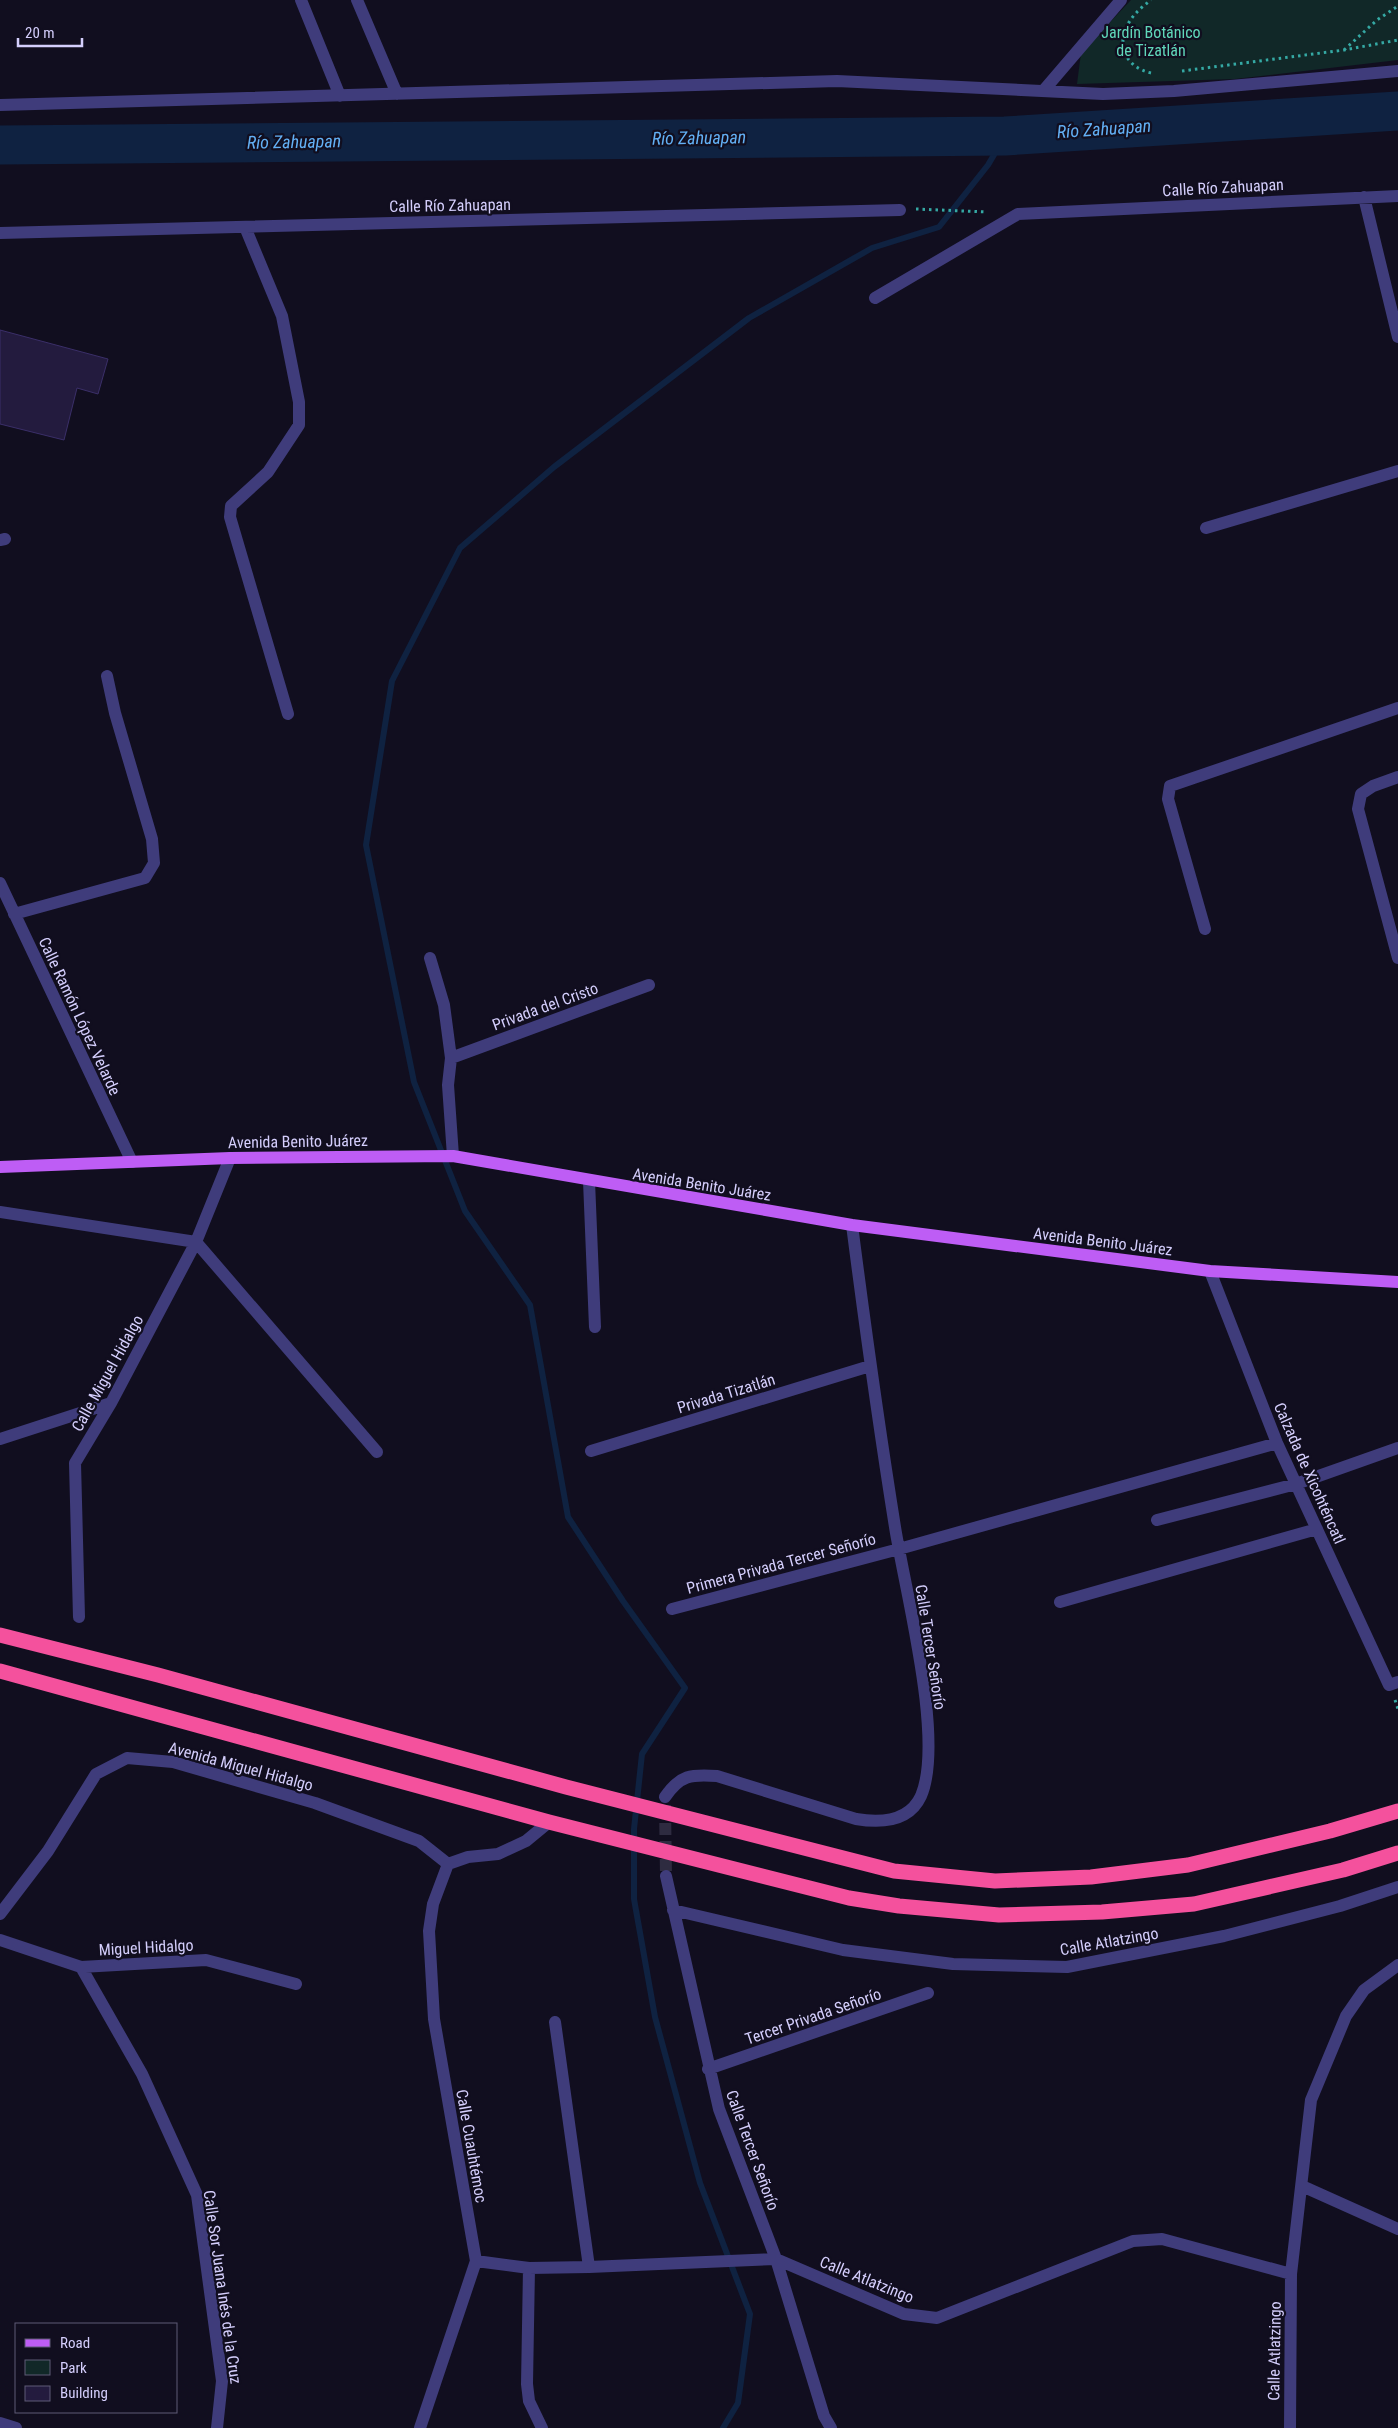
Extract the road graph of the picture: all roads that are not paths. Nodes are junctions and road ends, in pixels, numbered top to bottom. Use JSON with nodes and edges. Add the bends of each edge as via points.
{"nodes":[{"id":1,"x":301,"y":0,"type":"edge"},
{"id":2,"x":356,"y":0,"type":"edge"},
{"id":3,"x":1121,"y":0,"type":"edge"},
{"id":4,"x":1398,"y":71,"type":"edge"},
{"id":5,"x":1044,"y":90,"type":"junction"},
{"id":6,"x":397,"y":94,"type":"junction"},
{"id":7,"x":340,"y":96,"type":"junction"},
{"id":8,"x":0,"y":105,"type":"edge"},
{"id":9,"x":1398,"y":196,"type":"edge"},
{"id":10,"x":1364,"y":197,"type":"junction"},
{"id":11,"x":900,"y":210,"type":"dead end"},
{"id":12,"x":245,"y":227,"type":"junction"},
{"id":13,"x":0,"y":234,"type":"edge"},
{"id":14,"x":875,"y":298,"type":"dead end"},
{"id":15,"x":1398,"y":337,"type":"edge"},
{"id":16,"x":1398,"y":471,"type":"edge"},
{"id":17,"x":1206,"y":528,"type":"dead end"},
{"id":18,"x":107,"y":676,"type":"dead end"},
{"id":19,"x":1398,"y":708,"type":"edge"},
{"id":20,"x":288,"y":714,"type":"dead end"},
{"id":21,"x":1398,"y":777,"type":"edge"},
{"id":22,"x":0,"y":883,"type":"edge"},
{"id":23,"x":14,"y":914,"type":"junction"},
{"id":24,"x":1205,"y":930,"type":"dead end"},
{"id":25,"x":1397,"y":950,"type":"edge"},
{"id":26,"x":430,"y":958,"type":"dead end"},
{"id":27,"x":650,"y":985,"type":"dead end"},
{"id":28,"x":451,"y":1058,"type":"junction"},
{"id":29,"x":452,"y":1156,"type":"junction"},
{"id":30,"x":230,"y":1158,"type":"junction"},
{"id":31,"x":132,"y":1162,"type":"junction"},
{"id":32,"x":0,"y":1167,"type":"edge"},
{"id":33,"x":589,"y":1181,"type":"junction"},
{"id":34,"x":0,"y":1212,"type":"edge"},
{"id":35,"x":852,"y":1225,"type":"junction"},
{"id":36,"x":196,"y":1242,"type":"junction"},
{"id":37,"x":1210,"y":1271,"type":"junction"},
{"id":38,"x":1398,"y":1282,"type":"edge"},
{"id":39,"x":595,"y":1327,"type":"dead end"},
{"id":40,"x":870,"y":1366,"type":"junction"},
{"id":41,"x":111,"y":1403,"type":"junction"},
{"id":42,"x":0,"y":1439,"type":"edge"},
{"id":43,"x":1276,"y":1443,"type":"junction"},
{"id":44,"x":1398,"y":1448,"type":"edge"},
{"id":45,"x":591,"y":1451,"type":"dead end"},
{"id":46,"x":377,"y":1452,"type":"dead end"},
{"id":47,"x":1296,"y":1484,"type":"junction"},
{"id":48,"x":1157,"y":1520,"type":"dead end"},
{"id":49,"x":1317,"y":1529,"type":"junction"},
{"id":50,"x":899,"y":1549,"type":"junction"},
{"id":51,"x":1060,"y":1602,"type":"dead end"},
{"id":52,"x":672,"y":1609,"type":"dead end"},
{"id":53,"x":79,"y":1617,"type":"dead end"},
{"id":54,"x":0,"y":1635,"type":"edge"},
{"id":55,"x":0,"y":1671,"type":"edge"},
{"id":56,"x":1394,"y":1684,"type":"edge"},
{"id":57,"x":665,"y":1797,"type":"tunnel mouth"},
{"id":58,"x":1398,"y":1811,"type":"edge"},
{"id":59,"x":549,"y":1822,"type":"junction"},
{"id":60,"x":1398,"y":1853,"type":"edge"},
{"id":61,"x":448,"y":1864,"type":"junction"},
{"id":62,"x":666,"y":1876,"type":"tunnel mouth"},
{"id":63,"x":1398,"y":1887,"type":"edge"},
{"id":64,"x":673,"y":1910,"type":"junction"},
{"id":65,"x":0,"y":1914,"type":"edge"},
{"id":66,"x":0,"y":1940,"type":"edge"},
{"id":67,"x":1398,"y":1965,"type":"edge"},
{"id":68,"x":81,"y":1967,"type":"junction"},
{"id":69,"x":296,"y":1984,"type":"dead end"},
{"id":70,"x":928,"y":1993,"type":"dead end"},
{"id":71,"x":555,"y":2022,"type":"dead end"},
{"id":72,"x":708,"y":2069,"type":"junction"},
{"id":73,"x":1302,"y":2186,"type":"junction"},
{"id":74,"x":1398,"y":2229,"type":"edge"},
{"id":75,"x":776,"y":2259,"type":"junction"},
{"id":76,"x":476,"y":2261,"type":"junction"},
{"id":77,"x":589,"y":2267,"type":"junction"},
{"id":78,"x":529,"y":2268,"type":"junction"},
{"id":79,"x":1292,"y":2274,"type":"junction"},
{"id":80,"x":0,"y":2423,"type":"edge"},
{"id":81,"x":16,"y":2428,"type":"edge"},
{"id":82,"x":218,"y":2428,"type":"edge"},
{"id":83,"x":420,"y":2428,"type":"edge"},
{"id":84,"x":542,"y":2428,"type":"edge"},
{"id":85,"x":831,"y":2428,"type":"edge"},
{"id":86,"x":1290,"y":2428,"type":"edge"}],
"edges":[{"from":1,"to":7,"type":"street"},
{"from":2,"to":6,"type":"street"},
{"from":3,"to":5,"type":"street"},
{"from":4,"to":5,"type":"street","via":[[1174,91],[1102,94]]},
{"from":5,"to":6,"type":"street","via":[[836,81]]},
{"from":6,"to":7,"type":"street"},
{"from":7,"to":8,"type":"street"},
{"from":9,"to":10,"type":"street","name":"Calle Río Zahuapan"},
{"from":10,"to":14,"type":"street","name":"Calle Río Zahuapan","via":[[1018,214]]},
{"from":10,"to":15,"type":"street"},
{"from":11,"to":12,"type":"street","name":"Calle Río Zahuapan"},
{"from":12,"to":13,"type":"street","name":"Calle Río Zahuapan"},
{"from":12,"to":20,"type":"street","via":[[282,316],[299,402],[299,425],[268,472],[231,506],[230,517]]},
{"from":16,"to":17,"type":"street"},
{"from":18,"to":23,"type":"street","via":[[152,839],[154,863],[145,878]]},
{"from":19,"to":24,"type":"street","via":[[1170,786],[1168,799]]},
{"from":21,"to":25,"type":"street","via":[[1360,794],[1358,809]]},
{"from":22,"to":23,"type":"street","name":"Calle Ramón López Velarde"},
{"from":23,"to":31,"type":"street","name":"Calle Ramón López Velarde"},
{"from":26,"to":28,"type":"street","via":[[444,1005]]},
{"from":27,"to":28,"type":"street","name":"Privada del Cristo"},
{"from":28,"to":29,"type":"street","via":[[448,1085]]},
{"from":29,"to":30,"type":"main road","name":"Avenida Benito Juárez"},
{"from":29,"to":33,"type":"main road","name":"Avenida Benito Juárez"},
{"from":30,"to":31,"type":"main road","name":"Avenida Benito Juárez"},
{"from":30,"to":36,"type":"street","name":"Calle Miguel Hidalgo"},
{"from":31,"to":32,"type":"main road","name":"Avenida Benito Juárez"},
{"from":33,"to":35,"type":"main road","name":"Avenida Benito Juárez"},
{"from":33,"to":39,"type":"street"},
{"from":34,"to":36,"type":"street"},
{"from":35,"to":37,"type":"main road","name":"Avenida Benito Juárez"},
{"from":35,"to":40,"type":"street","name":"Calle Tercer Señorío"},
{"from":36,"to":41,"type":"street","name":"Calle Miguel Hidalgo"},
{"from":36,"to":46,"type":"street"},
{"from":37,"to":38,"type":"main road","name":"Avenida Benito Juárez"},
{"from":37,"to":43,"type":"street","name":"Calzada de Xicohténcatl"},
{"from":40,"to":45,"type":"street","name":"Privada Tizatlán"},
{"from":40,"to":50,"type":"street","name":"Calle Tercer Señorío"},
{"from":41,"to":42,"type":"street"},
{"from":41,"to":53,"type":"street","name":"Calle Miguel Hidalgo","via":[[75,1463]]},
{"from":43,"to":47,"type":"street","name":"Calzada de Xicohténcatl"},
{"from":43,"to":50,"type":"street","name":"Primera Privada Tercer Señorío"},
{"from":44,"to":47,"type":"street"},
{"from":47,"to":48,"type":"street"},
{"from":47,"to":49,"type":"street","name":"Calzada de Xicohténcatl"},
{"from":49,"to":51,"type":"street"},
{"from":49,"to":56,"type":"street","name":"Calzada de Xicohténcatl"},
{"from":50,"to":52,"type":"street","name":"Primera Privada Tercer Señorío"},
{"from":50,"to":57,"type":"street","name":"Calle Tercer Señorío","via":[[922,1680],[929,1748],[920,1796],[909,1811],[895,1820],[856,1819],[717,1776],[698,1774],[683,1778]]},
{"from":54,"to":58,"type":"highway","via":[[566,1787],[894,1871],[994,1881],[1101,1876],[1188,1865]]},
{"from":55,"to":59,"type":"highway"},
{"from":59,"to":60,"type":"highway","via":[[849,1898],[999,1915],[1102,1912],[1194,1904],[1343,1870]]},
{"from":59,"to":61,"type":"street","via":[[526,1841],[498,1854],[468,1857]]},
{"from":61,"to":65,"type":"street","name":"Avenida Miguel Hidalgo","via":[[419,1842],[315,1803],[173,1762],[128,1758],[96,1774],[48,1851]]},
{"from":61,"to":76,"type":"street","name":"Calle Cuauhtémoc","via":[[433,1904],[429,1931],[434,2019]]},
{"from":62,"to":64,"type":"street","name":"Calle Tercer Señorío"},
{"from":63,"to":64,"type":"street","name":"Calle Atlatzingo","via":[[1340,1906],[1224,1936],[1067,1967],[953,1964],[843,1950]]},
{"from":64,"to":72,"type":"street","name":"Calle Tercer Señorío"},
{"from":66,"to":68,"type":"street","name":"Miguel Hidalgo"},
{"from":67,"to":73,"type":"street","name":"Calle Atlatzingo","via":[[1364,1990],[1346,2016],[1311,2100]]},
{"from":68,"to":69,"type":"street","name":"Miguel Hidalgo","via":[[206,1960]]},
{"from":68,"to":82,"type":"street","name":"Calle Sor Juana Inés de la Cruz","via":[[142,2074],[197,2195],[222,2381]]},
{"from":70,"to":72,"type":"street","name":"Tercer Privada Señorío"},
{"from":71,"to":77,"type":"street"},
{"from":72,"to":75,"type":"street","name":"Calle Tercer Señorío","via":[[718,2109]]},
{"from":73,"to":74,"type":"street"},
{"from":73,"to":79,"type":"street","name":"Calle Atlatzingo"},
{"from":75,"to":77,"type":"street","name":"Calle Atlatzingo"},
{"from":75,"to":79,"type":"street","name":"Calle Atlatzingo","via":[[904,2314],[937,2318],[1133,2241],[1162,2239]]},
{"from":75,"to":85,"type":"street","name":"Calle Tercer Señorío","via":[[824,2416]]},
{"from":76,"to":78,"type":"street","name":"Calle Atlatzingo"},
{"from":76,"to":83,"type":"street","name":"Calle Cuauhtémoc"},
{"from":77,"to":78,"type":"street","name":"Calle Atlatzingo"},
{"from":78,"to":84,"type":"street","via":[[527,2384],[529,2401]]},
{"from":79,"to":86,"type":"street","name":"Calle Atlatzingo"},
{"from":80,"to":81,"type":"street"}]}
